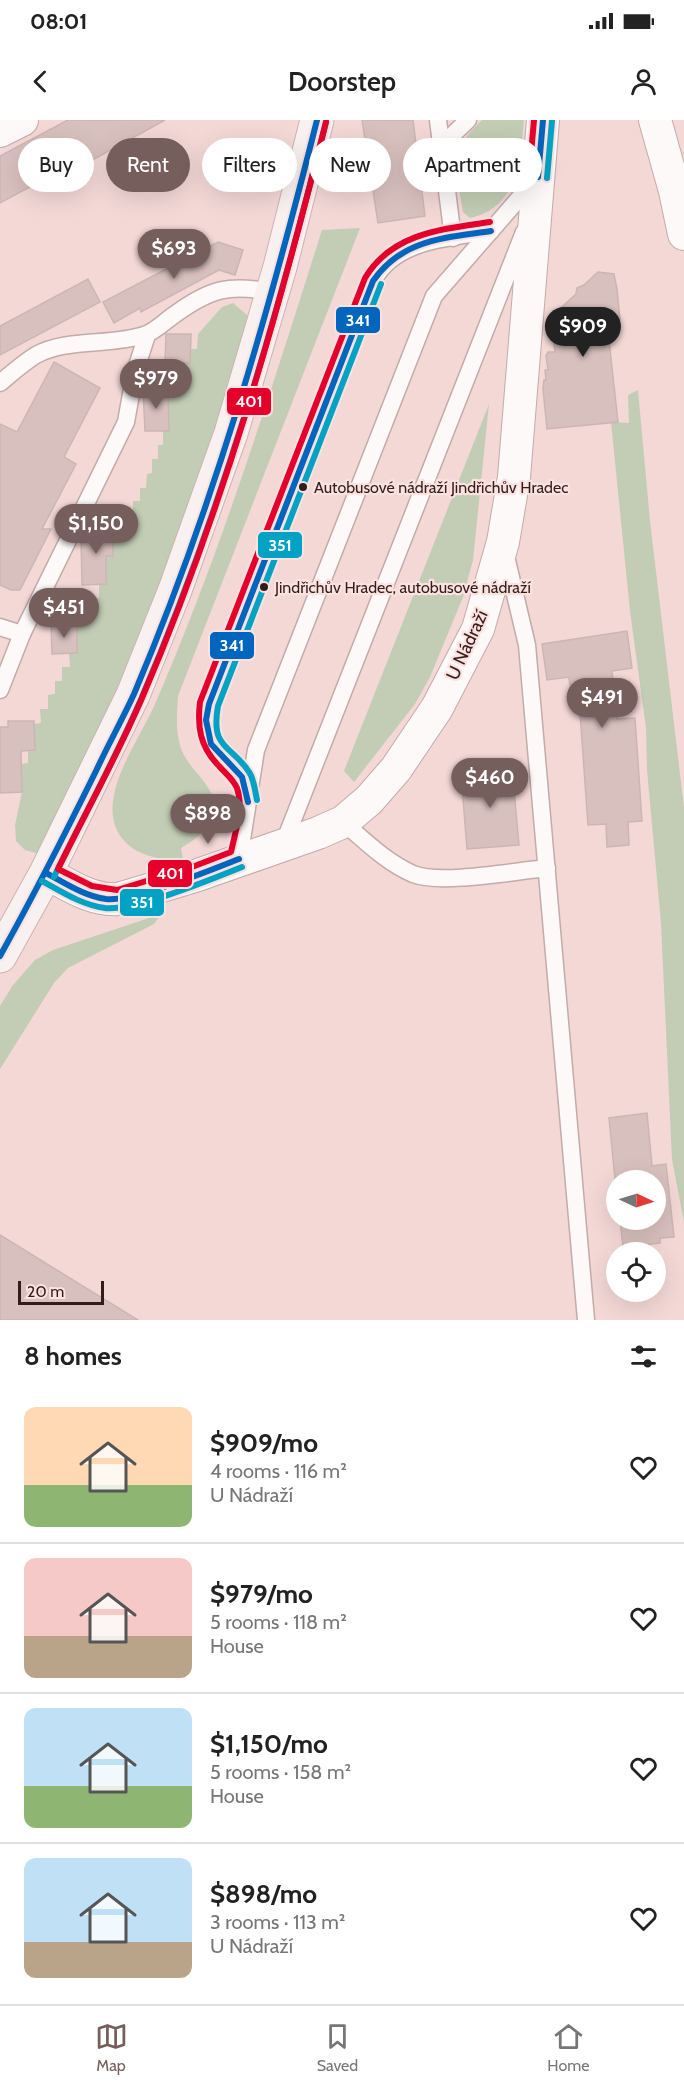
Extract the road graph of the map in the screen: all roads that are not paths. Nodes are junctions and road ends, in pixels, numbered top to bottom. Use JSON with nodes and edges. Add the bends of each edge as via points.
{"nodes":[{"id":1,"x":22,"y":120,"type":"edge"},
{"id":2,"x":317,"y":120,"type":"edge"},
{"id":3,"x":438,"y":120,"type":"edge"},
{"id":4,"x":468,"y":120,"type":"edge"},
{"id":5,"x":543,"y":120,"type":"edge"},
{"id":6,"x":655,"y":120,"type":"edge"},
{"id":7,"x":0,"y":131,"type":"edge"},
{"id":8,"x":440,"y":138,"type":"edge"},
{"id":9,"x":450,"y":138,"type":"edge"},
{"id":10,"x":541,"y":138,"type":"edge"},
{"id":11,"x":447,"y":192,"type":"edge"},
{"id":12,"x":533,"y":192,"type":"edge"},
{"id":13,"x":536,"y":192,"type":"edge"},
{"id":14,"x":537,"y":192,"type":"edge"},
{"id":15,"x":491,"y":231,"type":"junction"},
{"id":16,"x":684,"y":234,"type":"edge"},
{"id":17,"x":453,"y":238,"type":"junction"},
{"id":18,"x":273,"y":292,"type":"junction"},
{"id":19,"x":147,"y":335,"type":"junction"},
{"id":20,"x":0,"y":383,"type":"edge"},
{"id":21,"x":502,"y":542,"type":"junction"},
{"id":22,"x":0,"y":627,"type":"edge"},
{"id":23,"x":22,"y":634,"type":"junction"},
{"id":24,"x":0,"y":690,"type":"edge"},
{"id":25,"x":248,"y":802,"type":"junction"},
{"id":26,"x":343,"y":822,"type":"junction"},
{"id":27,"x":283,"y":845,"type":"junction"},
{"id":28,"x":239,"y":859,"type":"junction"},
{"id":29,"x":547,"y":868,"type":"junction"},
{"id":30,"x":46,"y":873,"type":"junction"},
{"id":31,"x":0,"y":956,"type":"edge"},
{"id":32,"x":586,"y":1320,"type":"edge"}],
"edges":[{"from":1,"to":7,"type":"street"},
{"from":2,"to":18,"type":"main road"},
{"from":3,"to":8,"type":"lane"},
{"from":4,"to":9,"type":"lane"},
{"from":5,"to":10,"type":"street","name":"U Nádraží"},
{"from":6,"to":16,"type":"street"},
{"from":11,"to":17,"type":"lane"},
{"from":12,"to":15,"type":"lane"},
{"from":13,"to":27,"type":"lane","via":[[488,328]]},
{"from":14,"to":21,"type":"street","name":"U Nádraží","via":[[514,477]]},
{"from":15,"to":17,"type":"lane"},
{"from":15,"to":25,"type":"lane","via":[[434,296],[256,750]]},
{"from":17,"to":25,"type":"lane","via":[[400,253],[376,275],[208,704],[206,720],[212,744],[242,777]]},
{"from":18,"to":19,"type":"lane","via":[[234,287],[213,292],[192,302]]},
{"from":18,"to":30,"type":"main road","via":[[231,433],[175,590],[133,695]]},
{"from":19,"to":20,"type":"lane","via":[[38,354]]},
{"from":19,"to":23,"type":"lane","via":[[126,422]]},
{"from":21,"to":26,"type":"street","name":"U Nádraží","via":[[478,629],[437,708],[396,769]]},
{"from":21,"to":29,"type":"lane","via":[[527,645]]},
{"from":22,"to":23,"type":"lane"},
{"from":23,"to":24,"type":"lane"},
{"from":25,"to":28,"type":"lane"},
{"from":26,"to":27,"type":"street","name":"U Nádraží"},
{"from":26,"to":29,"type":"lane","via":[[388,861],[416,875],[452,877]]},
{"from":27,"to":28,"type":"street","name":"U Nádraží"},
{"from":28,"to":30,"type":"street","name":"U Nádraží","via":[[195,876],[105,900]]},
{"from":29,"to":32,"type":"lane"},
{"from":30,"to":31,"type":"main road"}]}
